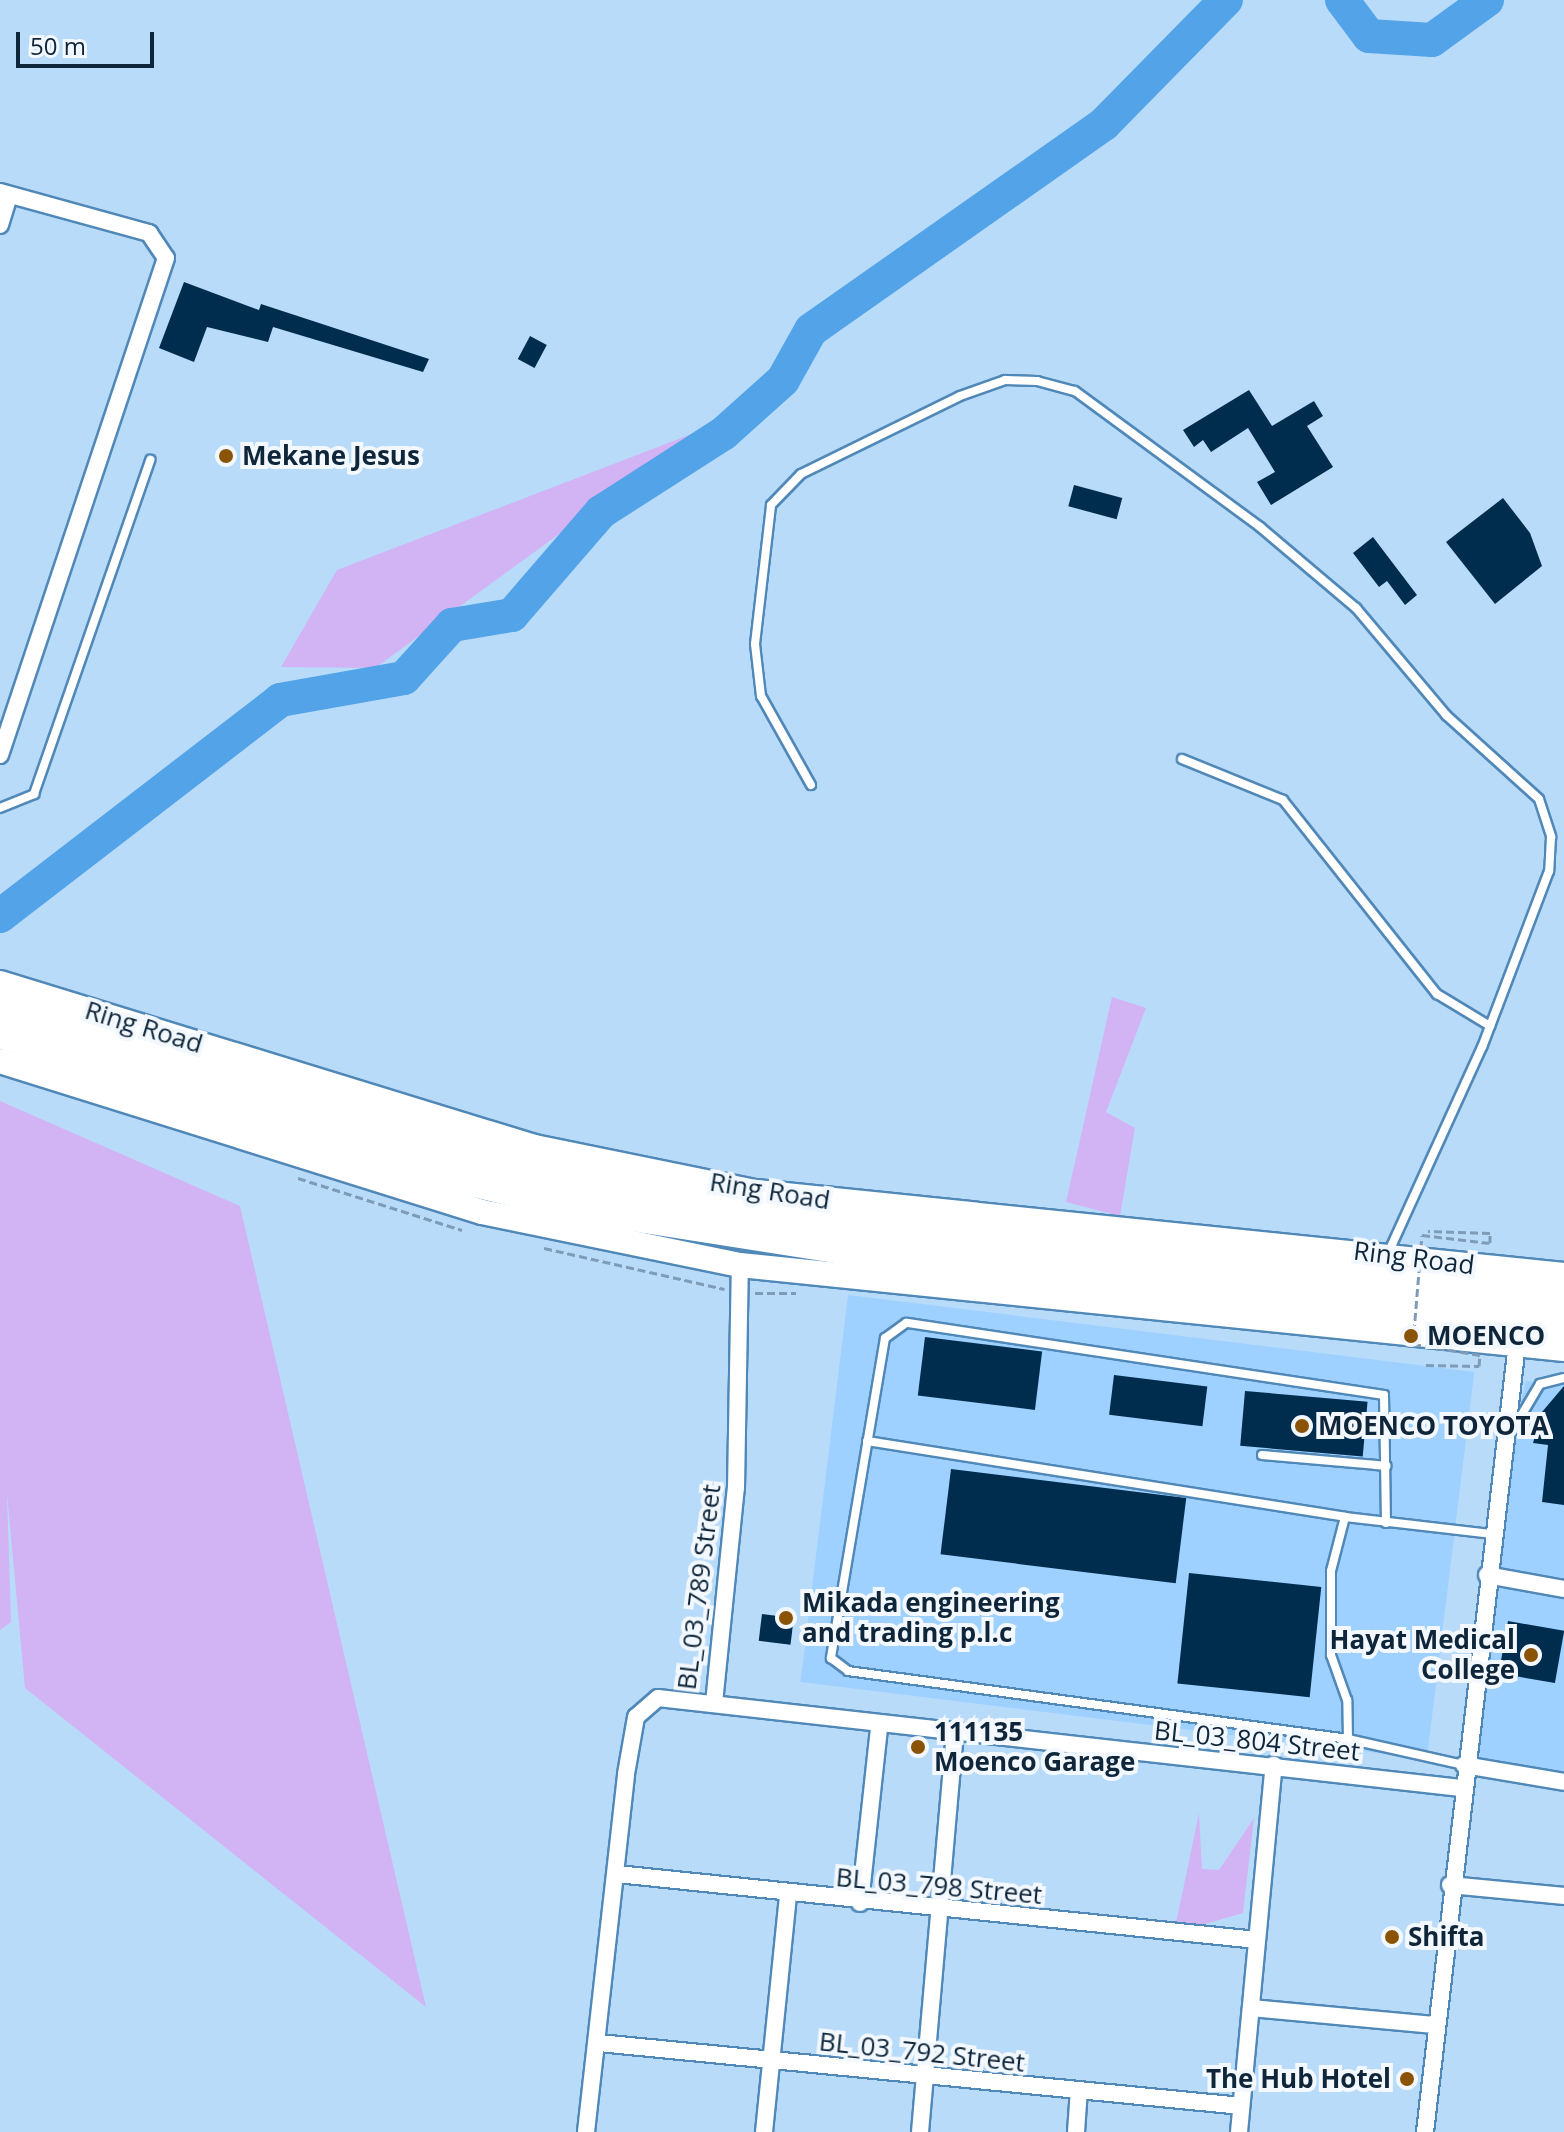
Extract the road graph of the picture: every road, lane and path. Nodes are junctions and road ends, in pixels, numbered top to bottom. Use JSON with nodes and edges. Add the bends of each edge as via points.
{"nodes":[{"id":1,"x":4,"y":194,"type":"edge"},
{"id":2,"x":0,"y":225,"type":"edge"},
{"id":3,"x":150,"y":460,"type":"dead end"},
{"id":4,"x":0,"y":755,"type":"edge"},
{"id":5,"x":1182,"y":759,"type":"dead end"},
{"id":6,"x":811,"y":785,"type":"dead end"},
{"id":7,"x":0,"y":808,"type":"edge"},
{"id":8,"x":0,"y":983,"type":"edge"},
{"id":9,"x":0,"y":1007,"type":"edge"},
{"id":10,"x":1490,"y":1026,"type":"junction"},
{"id":11,"x":0,"y":1033,"type":"edge"},
{"id":12,"x":0,"y":1061,"type":"edge"},
{"id":13,"x":1428,"y":1231,"type":"dead end"},
{"id":14,"x":1388,"y":1253,"type":"junction"},
{"id":15,"x":740,"y":1265,"type":"junction"},
{"id":16,"x":1564,"y":1275,"type":"edge"},
{"id":17,"x":1564,"y":1297,"type":"edge"},
{"id":18,"x":1564,"y":1323,"type":"edge"},
{"id":19,"x":1517,"y":1344,"type":"junction"},
{"id":20,"x":1564,"y":1349,"type":"edge"},
{"id":21,"x":1426,"y":1365,"type":"dead end"},
{"id":22,"x":1564,"y":1378,"type":"edge"},
{"id":23,"x":1506,"y":1422,"type":"junction"},
{"id":24,"x":867,"y":1441,"type":"junction"},
{"id":25,"x":1262,"y":1455,"type":"dead end"},
{"id":26,"x":1387,"y":1466,"type":"junction"},
{"id":27,"x":1345,"y":1517,"type":"junction"},
{"id":28,"x":1386,"y":1523,"type":"junction"},
{"id":29,"x":1491,"y":1534,"type":"junction"},
{"id":30,"x":1487,"y":1575,"type":"junction"},
{"id":31,"x":1564,"y":1589,"type":"edge"},
{"id":32,"x":714,"y":1703,"type":"junction"},
{"id":33,"x":879,"y":1728,"type":"junction"},
{"id":34,"x":955,"y":1733,"type":"junction"},
{"id":35,"x":1348,"y":1739,"type":"junction"},
{"id":36,"x":1274,"y":1765,"type":"junction"},
{"id":37,"x":1464,"y":1765,"type":"junction"},
{"id":38,"x":1564,"y":1782,"type":"edge"},
{"id":39,"x":1461,"y":1788,"type":"junction"},
{"id":40,"x":617,"y":1874,"type":"junction"},
{"id":41,"x":1450,"y":1885,"type":"junction"},
{"id":42,"x":788,"y":1895,"type":"junction"},
{"id":43,"x":1564,"y":1896,"type":"edge"},
{"id":44,"x":860,"y":1903,"type":"junction"},
{"id":45,"x":941,"y":1912,"type":"junction"},
{"id":46,"x":1257,"y":1940,"type":"junction"},
{"id":47,"x":1251,"y":2008,"type":"junction"},
{"id":48,"x":1434,"y":2025,"type":"junction"},
{"id":49,"x":599,"y":2043,"type":"junction"},
{"id":50,"x":772,"y":2060,"type":"junction"},
{"id":51,"x":925,"y":2076,"type":"junction"},
{"id":52,"x":1079,"y":2093,"type":"junction"},
{"id":53,"x":1241,"y":2106,"type":"junction"},
{"id":54,"x":586,"y":2132,"type":"edge"},
{"id":55,"x":764,"y":2132,"type":"edge"},
{"id":56,"x":920,"y":2132,"type":"edge"},
{"id":57,"x":1076,"y":2132,"type":"edge"},
{"id":58,"x":1239,"y":2132,"type":"edge"},
{"id":59,"x":1425,"y":2132,"type":"edge"}],
"edges":[{"from":1,"to":2,"type":"street"},
{"from":1,"to":4,"type":"street","via":[[149,233],[166,258]]},
{"from":3,"to":7,"type":"lane","via":[[34,794]]},
{"from":5,"to":10,"type":"lane","via":[[1283,800],[1437,994]]},
{"from":6,"to":10,"type":"lane","via":[[761,696],[755,644],[771,505],[801,474],[960,396],[1005,380],[1075,391],[1169,453],[1356,608],[1446,715],[1539,799],[1551,837],[1549,871]]},
{"from":8,"to":14,"type":"street","name":"Ring Road","via":[[534,1147],[743,1189]]},
{"from":9,"to":17,"type":"highway","name":"Ring Road","via":[[463,1152],[654,1197],[839,1223]]},
{"from":10,"to":14,"type":"lane"},
{"from":11,"to":18,"type":"highway","name":"Ring Road","via":[[413,1167],[581,1208],[1018,1271]]},
{"from":12,"to":15,"type":"street","via":[[482,1212]]},
{"from":13,"to":21,"type":"path","bridge":true,"via":[[1490,1233],[1490,1243],[1422,1235],[1413,1344],[1480,1355],[1479,1366]]},
{"from":14,"to":16,"type":"street","name":"Ring Road"},
{"from":15,"to":19,"type":"street"},
{"from":15,"to":32,"type":"street","name":"BL_03_789 Street","via":[[736,1488]]},
{"from":19,"to":20,"type":"street"},
{"from":19,"to":23,"type":"street"},
{"from":22,"to":23,"type":"lane","via":[[1540,1384],[1518,1421]]},
{"from":23,"to":29,"type":"street"},
{"from":24,"to":26,"type":"lane","via":[[885,1338],[906,1323],[1384,1395]]},
{"from":24,"to":27,"type":"lane"},
{"from":24,"to":35,"type":"lane","via":[[831,1646],[838,1666]]},
{"from":25,"to":26,"type":"lane"},
{"from":26,"to":28,"type":"lane"},
{"from":27,"to":28,"type":"lane"},
{"from":27,"to":35,"type":"lane","via":[[1331,1571],[1331,1655],[1347,1700]]},
{"from":28,"to":29,"type":"lane"},
{"from":29,"to":30,"type":"street"},
{"from":30,"to":31,"type":"street"},
{"from":30,"to":37,"type":"street"},
{"from":32,"to":33,"type":"street","name":"BL_03_804 Street"},
{"from":32,"to":40,"type":"street","name":"BL_03_789 Street","via":[[658,1698],[636,1717]]},
{"from":33,"to":34,"type":"street","name":"BL_03_804 Street"},
{"from":33,"to":44,"type":"street"},
{"from":34,"to":36,"type":"street","name":"BL_03_804 Street"},
{"from":34,"to":45,"type":"street"},
{"from":35,"to":37,"type":"lane"},
{"from":36,"to":39,"type":"street","name":"BL_03_804 Street"},
{"from":36,"to":46,"type":"street"},
{"from":37,"to":38,"type":"street"},
{"from":37,"to":39,"type":"street"},
{"from":39,"to":41,"type":"street"},
{"from":40,"to":42,"type":"street","name":"BL_03_798 Street"},
{"from":40,"to":49,"type":"street","name":"BL_03_789 Street"},
{"from":41,"to":43,"type":"street"},
{"from":41,"to":48,"type":"street"},
{"from":42,"to":44,"type":"street","name":"BL_03_798 Street"},
{"from":42,"to":50,"type":"street"},
{"from":44,"to":45,"type":"street","name":"BL_03_798 Street"},
{"from":45,"to":46,"type":"street","name":"BL_03_798 Street"},
{"from":45,"to":51,"type":"street"},
{"from":46,"to":47,"type":"street"},
{"from":47,"to":48,"type":"street"},
{"from":47,"to":53,"type":"street"},
{"from":48,"to":59,"type":"street"},
{"from":49,"to":50,"type":"street","name":"BL_03_792 Street"},
{"from":49,"to":54,"type":"street","name":"BL_03_789 Street"},
{"from":50,"to":51,"type":"street","name":"BL_03_792 Street"},
{"from":50,"to":55,"type":"street"},
{"from":51,"to":52,"type":"street","name":"BL_03_792 Street"},
{"from":51,"to":56,"type":"street"},
{"from":52,"to":53,"type":"street","name":"BL_03_792 Street"},
{"from":52,"to":57,"type":"street"},
{"from":53,"to":58,"type":"street"}]}
